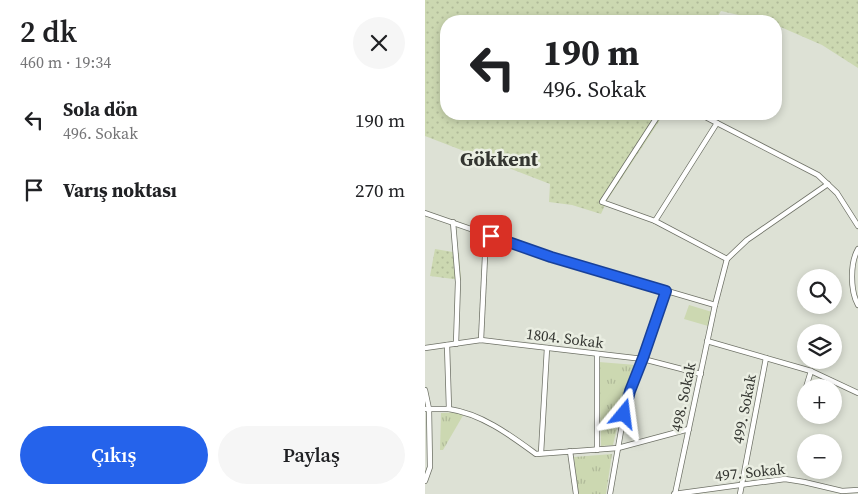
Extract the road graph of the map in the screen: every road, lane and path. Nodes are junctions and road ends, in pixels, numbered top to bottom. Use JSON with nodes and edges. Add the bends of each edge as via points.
{"nodes":[{"id":1,"x":655,"y":120,"type":"edge"},
{"id":2,"x":711,"y":120,"type":"edge"},
{"id":3,"x":717,"y":123,"type":"junction"},
{"id":4,"x":829,"y":184,"type":"junction"},
{"id":5,"x":425,"y":214,"type":"edge"},
{"id":6,"x":655,"y":221,"type":"junction"},
{"id":7,"x":453,"y":222,"type":"junction"},
{"id":8,"x":858,"y":226,"type":"edge"},
{"id":9,"x":486,"y":234,"type":"junction"},
{"id":10,"x":858,"y":249,"type":"edge"},
{"id":11,"x":727,"y":259,"type":"junction"},
{"id":12,"x":666,"y":291,"type":"junction"},
{"id":13,"x":715,"y":305,"type":"junction"},
{"id":14,"x":858,"y":305,"type":"edge"},
{"id":15,"x":481,"y":340,"type":"junction"},
{"id":16,"x":707,"y":341,"type":"junction"},
{"id":17,"x":457,"y":344,"type":"junction"},
{"id":18,"x":447,"y":345,"type":"junction"},
{"id":19,"x":425,"y":348,"type":"edge"},
{"id":20,"x":547,"y":348,"type":"junction"},
{"id":21,"x":597,"y":354,"type":"junction"},
{"id":22,"x":643,"y":358,"type":"junction"},
{"id":23,"x":766,"y":358,"type":"junction"},
{"id":24,"x":811,"y":372,"type":"junction"},
{"id":25,"x":701,"y":374,"type":"junction"},
{"id":26,"x":809,"y":379,"type":"edge"},
{"id":27,"x":425,"y":390,"type":"edge"},
{"id":28,"x":858,"y":393,"type":"edge"},
{"id":29,"x":427,"y":409,"type":"edge"},
{"id":30,"x":449,"y":409,"type":"junction"},
{"id":31,"x":689,"y":429,"type":"junction"},
{"id":32,"x":618,"y":448,"type":"junction"},
{"id":33,"x":597,"y":450,"type":"junction"},
{"id":34,"x":571,"y":451,"type":"junction"},
{"id":35,"x":541,"y":453,"type":"junction"},
{"id":36,"x":428,"y":467,"type":"edge"},
{"id":37,"x":425,"y":481,"type":"edge"},
{"id":38,"x":743,"y":484,"type":"junction"},
{"id":39,"x":858,"y":490,"type":"edge"},
{"id":40,"x":576,"y":494,"type":"edge"},
{"id":41,"x":610,"y":494,"type":"edge"},
{"id":42,"x":674,"y":494,"type":"edge"},
{"id":43,"x":740,"y":494,"type":"edge"}],
"edges":[{"from":1,"to":6,"type":"street","via":[[602,202]]},
{"from":2,"to":3,"type":"street"},
{"from":3,"to":4,"type":"street","via":[[813,171]]},
{"from":3,"to":6,"type":"street"},
{"from":4,"to":8,"type":"street"},
{"from":4,"to":11,"type":"street","via":[[747,240]]},
{"from":5,"to":7,"type":"street"},
{"from":6,"to":11,"type":"street"},
{"from":7,"to":9,"type":"street"},
{"from":7,"to":17,"type":"street","via":[[458,282]]},
{"from":9,"to":12,"type":"street"},
{"from":9,"to":15,"type":"street"},
{"from":10,"to":14,"type":"street","via":[[852,269]]},
{"from":11,"to":13,"type":"street","name":"498. Sokak"},
{"from":12,"to":13,"type":"street"},
{"from":12,"to":22,"type":"street"},
{"from":13,"to":16,"type":"street","name":"498. Sokak"},
{"from":15,"to":17,"type":"street","name":"1804. Sokak"},
{"from":15,"to":20,"type":"street","name":"1804. Sokak"},
{"from":16,"to":23,"type":"street"},
{"from":16,"to":25,"type":"street","name":"498. Sokak"},
{"from":17,"to":18,"type":"street","name":"1804. Sokak"},
{"from":18,"to":19,"type":"street","name":"1804. Sokak"},
{"from":18,"to":30,"type":"street"},
{"from":20,"to":21,"type":"street","name":"1804. Sokak"},
{"from":20,"to":35,"type":"street"},
{"from":21,"to":22,"type":"street","name":"1804. Sokak"},
{"from":21,"to":33,"type":"street"},
{"from":22,"to":25,"type":"street","name":"1804. Sokak"},
{"from":22,"to":32,"type":"street","via":[[627,402]]},
{"from":23,"to":24,"type":"street"},
{"from":23,"to":38,"type":"street","name":"499. Sokak"},
{"from":24,"to":26,"type":"street"},
{"from":24,"to":28,"type":"street"},
{"from":25,"to":31,"type":"street","name":"498. Sokak"},
{"from":27,"to":29,"type":"street"},
{"from":29,"to":30,"type":"street"},
{"from":29,"to":36,"type":"street"},
{"from":30,"to":35,"type":"street","via":[[495,426],[536,454]]},
{"from":31,"to":32,"type":"street"},
{"from":31,"to":42,"type":"street","name":"498. Sokak"},
{"from":32,"to":33,"type":"street"},
{"from":32,"to":41,"type":"street"},
{"from":33,"to":34,"type":"street"},
{"from":34,"to":35,"type":"street"},
{"from":34,"to":40,"type":"street"},
{"from":36,"to":37,"type":"street"},
{"from":38,"to":39,"type":"street","name":"497. Sokak","via":[[785,479],[842,491]]},
{"from":38,"to":42,"type":"street","name":"497. Sokak"},
{"from":38,"to":43,"type":"street","name":"499. Sokak"}]}
